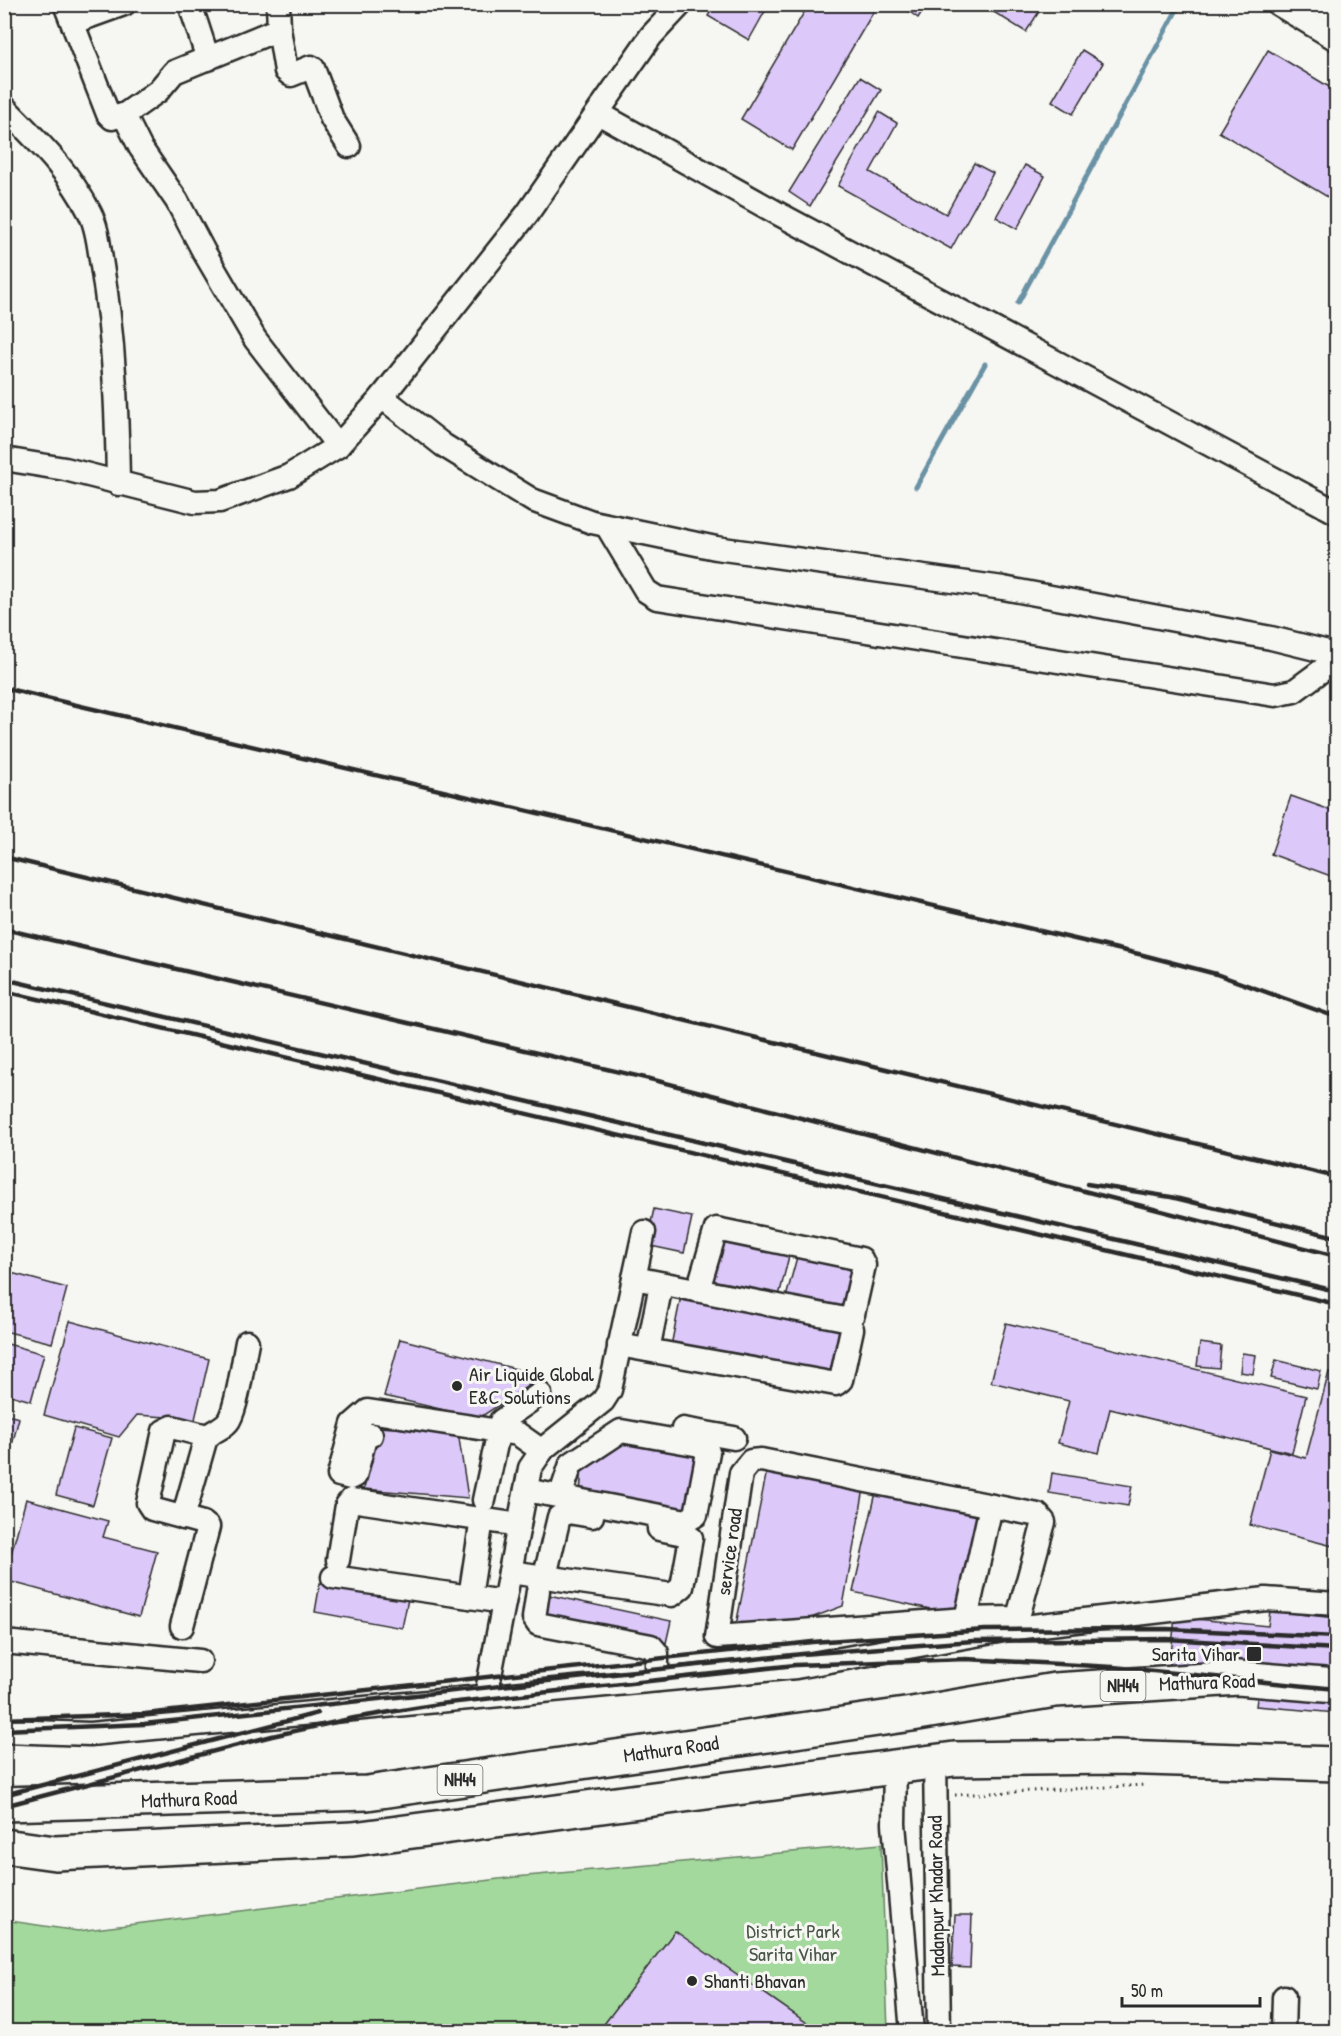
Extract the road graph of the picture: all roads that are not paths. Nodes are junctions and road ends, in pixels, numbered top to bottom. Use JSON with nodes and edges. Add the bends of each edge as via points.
{"nodes":[{"id":1,"x":124,"y":4,"type":"edge"},
{"id":2,"x":190,"y":4,"type":"edge"},
{"id":3,"x":278,"y":4,"type":"edge"},
{"id":4,"x":681,"y":4,"type":"edge"},
{"id":5,"x":1278,"y":4,"type":"edge"},
{"id":6,"x":1320,"y":4,"type":"edge"},
{"id":7,"x":69,"y":13,"type":"edge"},
{"id":8,"x":1336,"y":14,"type":"edge"},
{"id":9,"x":279,"y":29,"type":"junction"},
{"id":10,"x":1336,"y":39,"type":"edge"},
{"id":11,"x":208,"y":59,"type":"junction"},
{"id":12,"x":4,"y":106,"type":"edge"},
{"id":13,"x":598,"y":113,"type":"junction"},
{"id":14,"x":126,"y":114,"type":"junction"},
{"id":15,"x":349,"y":146,"type":"dead end"},
{"id":16,"x":382,"y":397,"type":"junction"},
{"id":17,"x":338,"y":446,"type":"junction"},
{"id":18,"x":4,"y":459,"type":"edge"},
{"id":19,"x":118,"y":484,"type":"junction"},
{"id":20,"x":1336,"y":512,"type":"edge"},
{"id":21,"x":607,"y":526,"type":"junction"},
{"id":22,"x":1336,"y":654,"type":"edge"},
{"id":23,"x":1336,"y":660,"type":"edge"},
{"id":24,"x":644,"y":1232,"type":"dead end"},
{"id":25,"x":633,"y":1281,"type":"junction"},
{"id":26,"x":660,"y":1290,"type":"junction"},
{"id":27,"x":698,"y":1290,"type":"junction"},
{"id":28,"x":825,"y":1324,"type":"dead end"},
{"id":29,"x":852,"y":1329,"type":"dead end"},
{"id":30,"x":247,"y":1342,"type":"dead end"},
{"id":31,"x":619,"y":1345,"type":"junction"},
{"id":32,"x":648,"y":1350,"type":"junction"},
{"id":33,"x":540,"y":1394,"type":"dead end"},
{"id":34,"x":591,"y":1412,"type":"junction"},
{"id":35,"x":497,"y":1431,"type":"junction"},
{"id":36,"x":371,"y":1435,"type":"dead end"},
{"id":37,"x":207,"y":1436,"type":"junction"},
{"id":38,"x":734,"y":1438,"type":"dead end"},
{"id":39,"x":542,"y":1451,"type":"junction"},
{"id":40,"x":526,"y":1490,"type":"junction"},
{"id":41,"x":560,"y":1497,"type":"junction"},
{"id":42,"x":998,"y":1508,"type":"junction"},
{"id":43,"x":483,"y":1510,"type":"junction"},
{"id":44,"x":183,"y":1518,"type":"junction"},
{"id":45,"x":519,"y":1525,"type":"junction"},
{"id":46,"x":510,"y":1572,"type":"junction"},
{"id":47,"x":541,"y":1583,"type":"junction"},
{"id":48,"x":470,"y":1597,"type":"junction"},
{"id":49,"x":504,"y":1602,"type":"junction"},
{"id":50,"x":1336,"y":1604,"type":"edge"},
{"id":51,"x":975,"y":1618,"type":"junction"},
{"id":52,"x":1016,"y":1623,"type":"junction"},
{"id":53,"x":182,"y":1626,"type":"dead end"},
{"id":54,"x":717,"y":1637,"type":"junction"},
{"id":55,"x":4,"y":1642,"type":"edge"},
{"id":56,"x":200,"y":1661,"type":"dead end"},
{"id":57,"x":714,"y":1675,"type":"junction"},
{"id":58,"x":657,"y":1680,"type":"junction"},
{"id":59,"x":1336,"y":1686,"type":"edge"},
{"id":60,"x":486,"y":1696,"type":"junction"},
{"id":61,"x":4,"y":1731,"type":"edge"},
{"id":62,"x":935,"y":1760,"type":"junction"},
{"id":63,"x":1336,"y":1764,"type":"edge"},
{"id":64,"x":895,"y":1765,"type":"junction"},
{"id":65,"x":4,"y":1804,"type":"edge"},
{"id":66,"x":4,"y":1846,"type":"edge"},
{"id":67,"x":1284,"y":1997,"type":"dead end"},
{"id":68,"x":912,"y":2031,"type":"edge"},
{"id":69,"x":939,"y":2031,"type":"edge"},
{"id":70,"x":1283,"y":2031,"type":"edge"}],
"edges":[{"from":1,"to":7,"type":"street"},
{"from":2,"to":11,"type":"street"},
{"from":3,"to":9,"type":"street"},
{"from":4,"to":13,"type":"street","via":[[651,36]]},
{"from":5,"to":10,"type":"street"},
{"from":6,"to":8,"type":"street"},
{"from":7,"to":14,"type":"street","via":[[108,114],[112,118]]},
{"from":9,"to":11,"type":"street"},
{"from":9,"to":15,"type":"street","via":[[286,71],[291,75],[313,68],[332,119]]},
{"from":11,"to":14,"type":"street","via":[[170,75],[158,90]]},
{"from":12,"to":19,"type":"street","via":[[59,163],[96,228],[116,384]]},
{"from":13,"to":16,"type":"street","via":[[527,213]]},
{"from":13,"to":20,"type":"street"},
{"from":14,"to":17,"type":"street","via":[[140,147],[177,201],[255,339]]},
{"from":16,"to":17,"type":"street"},
{"from":16,"to":21,"type":"street","via":[[443,445],[532,500]]},
{"from":17,"to":19,"type":"street","via":[[289,476],[220,501],[195,502]]},
{"from":18,"to":19,"type":"street","via":[[65,469]]},
{"from":21,"to":22,"type":"street","via":[[716,549],[1003,588],[1271,638]]},
{"from":21,"to":23,"type":"street","via":[[646,591],[657,598],[1275,694],[1294,691]]},
{"from":24,"to":25,"type":"street"},
{"from":25,"to":26,"type":"street"},
{"from":25,"to":27,"type":"street"},
{"from":25,"to":31,"type":"street"},
{"from":26,"to":28,"type":"street"},
{"from":26,"to":32,"type":"street"},
{"from":27,"to":27,"type":"street","via":[[845,1319],[853,1314],[864,1265],[861,1259],[716,1228]]},
{"from":29,"to":32,"type":"street","via":[[841,1380],[836,1384]]},
{"from":30,"to":37,"type":"street","via":[[231,1414],[222,1428]]},
{"from":31,"to":32,"type":"street"},
{"from":31,"to":34,"type":"street","via":[[610,1390]]},
{"from":33,"to":35,"type":"street","via":[[507,1416]]},
{"from":34,"to":38,"type":"street"},
{"from":34,"to":39,"type":"street"},
{"from":35,"to":36,"type":"street","via":[[363,1412],[353,1424],[339,1475],[355,1476],[366,1438]]},
{"from":35,"to":39,"type":"street","via":[[523,1436]]},
{"from":35,"to":43,"type":"street"},
{"from":37,"to":44,"type":"street"},
{"from":37,"to":44,"type":"street","via":[[171,1427],[164,1431],[148,1506]]},
{"from":39,"to":40,"type":"street","via":[[530,1468]]},
{"from":40,"to":41,"type":"street"},
{"from":40,"to":45,"type":"street"},
{"from":41,"to":41,"type":"street","via":[[571,1464],[621,1431],[700,1445],[708,1452],[696,1515],[690,1520]]},
{"from":42,"to":51,"type":"street"},
{"from":42,"to":52,"type":"street","via":[[1038,1515],[1044,1522]]},
{"from":42,"to":54,"type":"street","name":"service road","via":[[751,1461],[741,1473]]},
{"from":43,"to":45,"type":"street"},
{"from":43,"to":48,"type":"street"},
{"from":43,"to":48,"type":"street","via":[[351,1500],[335,1568]]},
{"from":44,"to":53,"type":"street","via":[[203,1523],[208,1532]]},
{"from":45,"to":46,"type":"street"},
{"from":46,"to":47,"type":"street"},
{"from":46,"to":49,"type":"street"},
{"from":47,"to":47,"type":"street","via":[[672,1595],[682,1587],[691,1538],[563,1513]]},
{"from":47,"to":58,"type":"street","via":[[534,1618],[538,1624],[651,1646],[657,1653]]},
{"from":48,"to":49,"type":"street"},
{"from":49,"to":60,"type":"street"},
{"from":50,"to":52,"type":"street","via":[[1266,1599]]},
{"from":51,"to":52,"type":"street"},
{"from":51,"to":54,"type":"street"},
{"from":52,"to":57,"type":"street","via":[[796,1668]]},
{"from":54,"to":57,"type":"street"},
{"from":55,"to":56,"type":"street"},
{"from":57,"to":58,"type":"street"},
{"from":58,"to":60,"type":"street"},
{"from":59,"to":65,"type":"highway","name":"Mathura Road","number":"NH44","via":[[1238,1678],[1055,1690],[367,1793]]},
{"from":60,"to":61,"type":"street","via":[[90,1734]]},
{"from":62,"to":63,"type":"highway","number":"NH44","via":[[1116,1757]]},
{"from":62,"to":64,"type":"highway","number":"NH44"},
{"from":62,"to":69,"type":"street","name":"Madanpur Khadar Road"},
{"from":64,"to":66,"type":"highway","number":"NH44","via":[[353,1839],[55,1853]]},
{"from":64,"to":68,"type":"street","name":"Madanpur Khadar Road","via":[[894,1824]]},
{"from":67,"to":70,"type":"street"}]}
